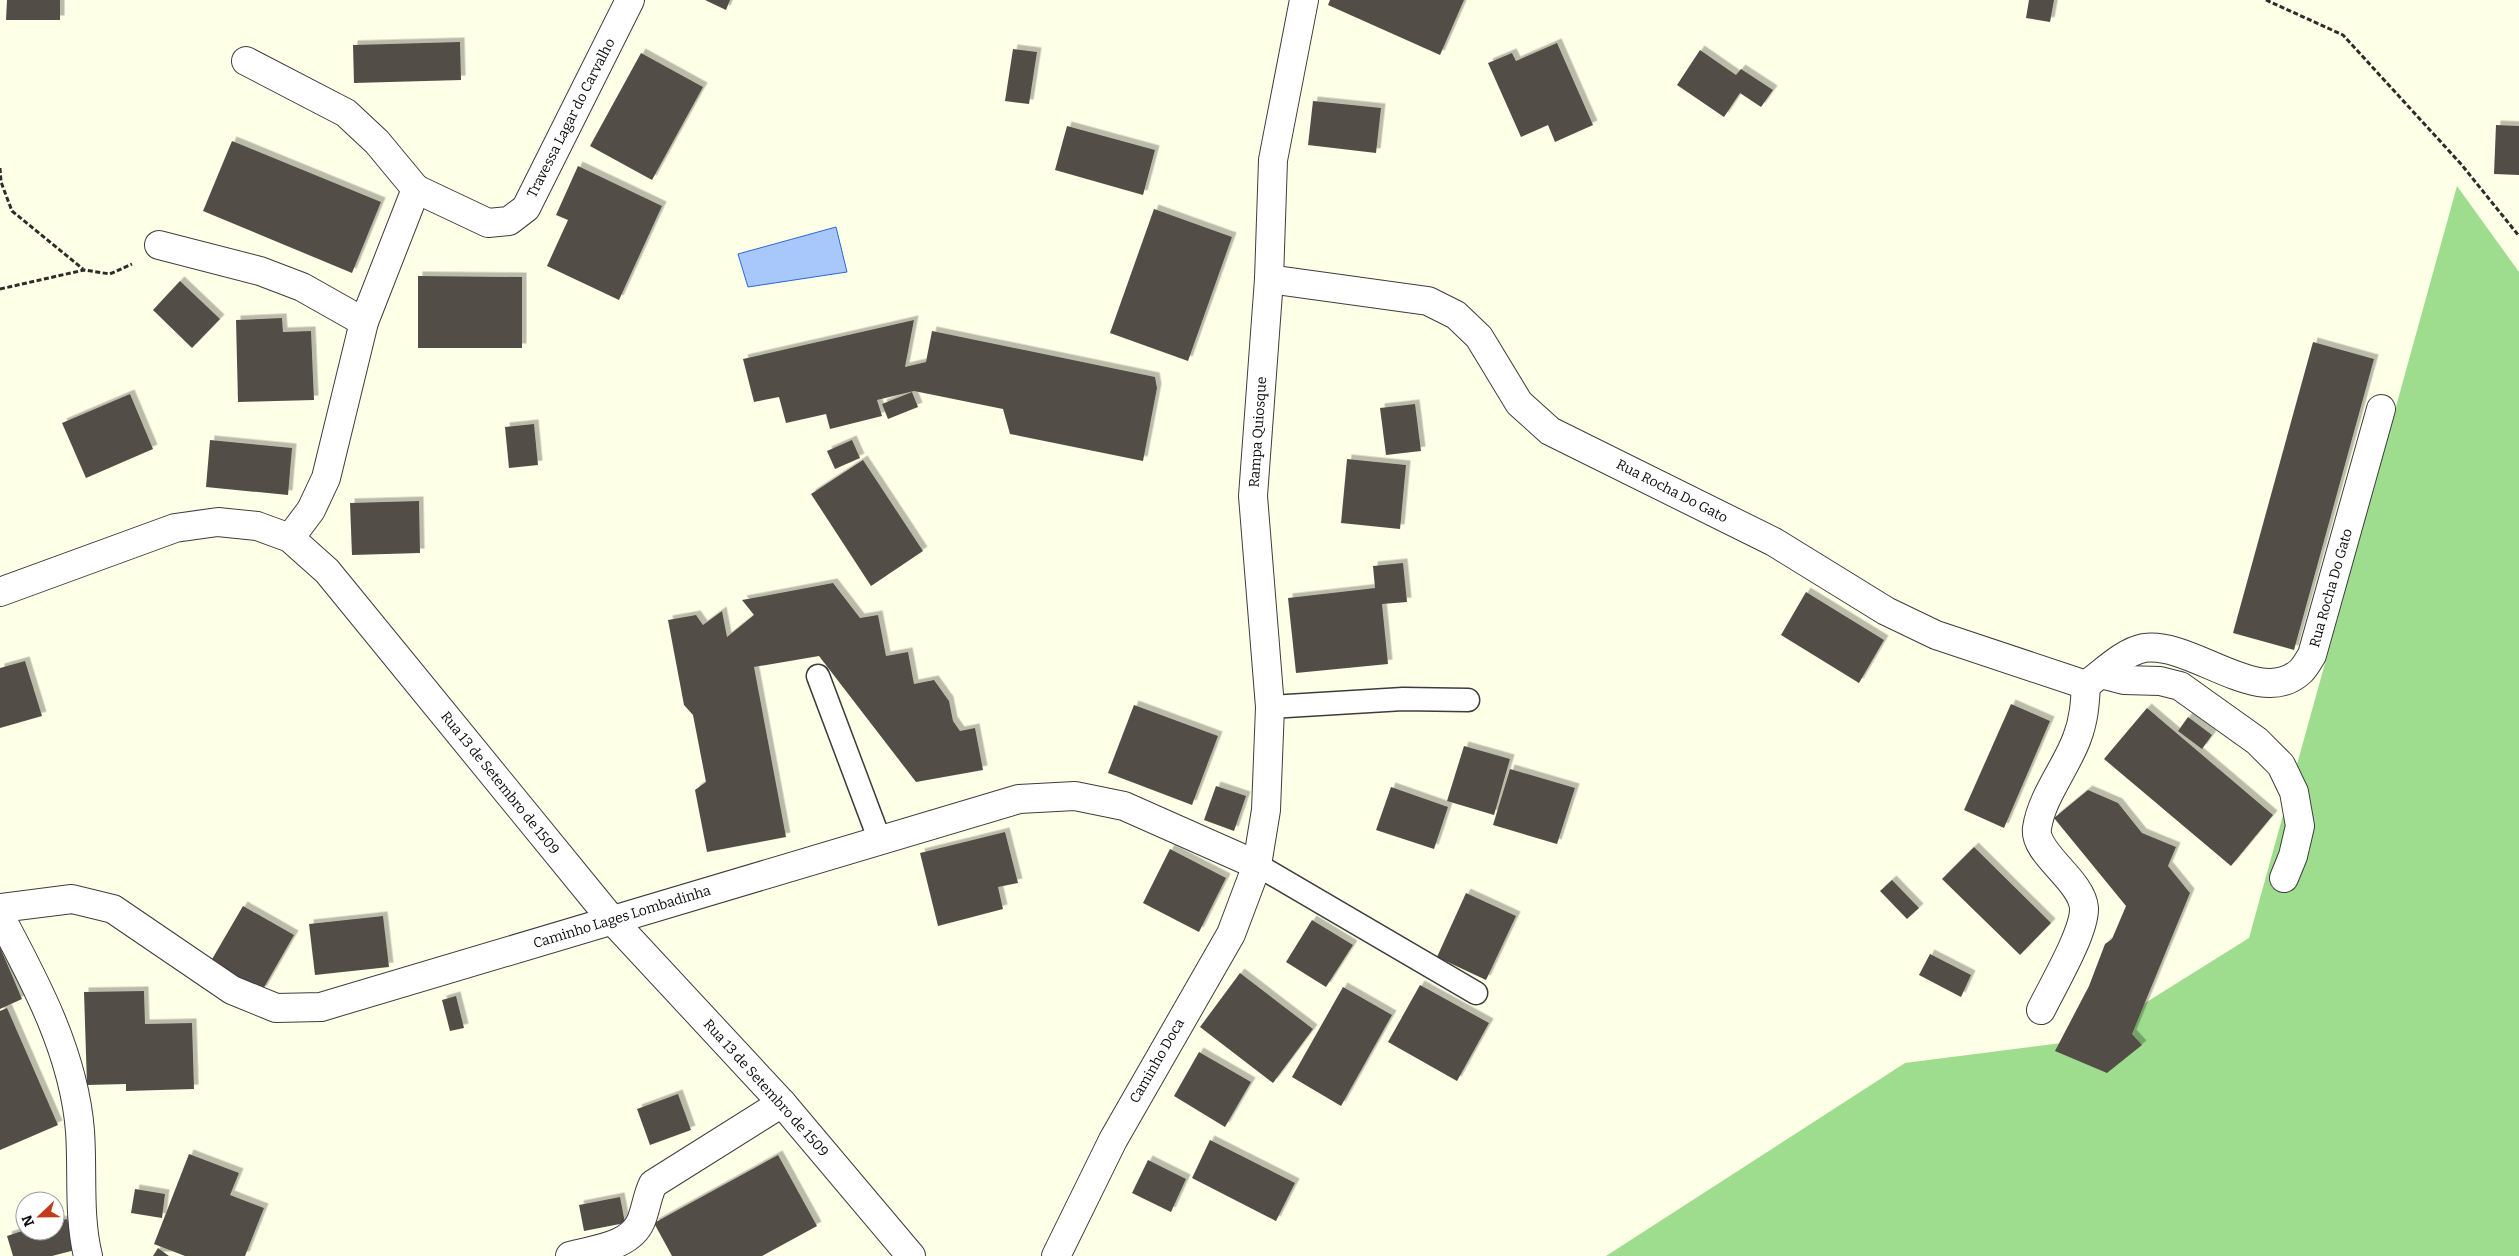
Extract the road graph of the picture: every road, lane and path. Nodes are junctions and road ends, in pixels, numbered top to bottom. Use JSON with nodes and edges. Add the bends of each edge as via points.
{"nodes":[{"id":1,"x":630,"y":0,"type":"edge"},
{"id":2,"x":1304,"y":0,"type":"edge"},
{"id":3,"x":2266,"y":0,"type":"edge"},
{"id":4,"x":246,"y":61,"type":"dead end"},
{"id":5,"x":0,"y":168,"type":"edge"},
{"id":6,"x":416,"y":189,"type":"junction"},
{"id":7,"x":2519,"y":236,"type":"edge"},
{"id":8,"x":159,"y":245,"type":"joint"},
{"id":9,"x":84,"y":270,"type":"junction"},
{"id":10,"x":1269,"y":279,"type":"junction"},
{"id":11,"x":0,"y":289,"type":"edge"},
{"id":12,"x":364,"y":322,"type":"junction"},
{"id":13,"x":2381,"y":409,"type":"dead end"},
{"id":14,"x":290,"y":538,"type":"junction"},
{"id":15,"x":0,"y":592,"type":"edge"},
{"id":16,"x":818,"y":676,"type":"dead end"},
{"id":17,"x":2094,"y":680,"type":"junction"},
{"id":18,"x":1468,"y":700,"type":"dead end"},
{"id":19,"x":1270,"y":707,"type":"junction"},
{"id":20,"x":880,"y":841,"type":"junction"},
{"id":21,"x":1256,"y":865,"type":"junction"},
{"id":22,"x":2284,"y":878,"type":"dead end"},
{"id":23,"x":0,"y":908,"type":"edge"},
{"id":24,"x":0,"y":916,"type":"edge"},
{"id":25,"x":612,"y":920,"type":"junction"},
{"id":26,"x":1476,"y":993,"type":"dead end"},
{"id":27,"x":2041,"y":1010,"type":"dead end"},
{"id":28,"x":782,"y":1103,"type":"junction"},
{"id":29,"x":88,"y":1256,"type":"edge"},
{"id":30,"x":570,"y":1256,"type":"edge"},
{"id":31,"x":911,"y":1256,"type":"edge"},
{"id":32,"x":1056,"y":1256,"type":"edge"}],
"edges":[{"from":1,"to":6,"type":"street","name":"Travessa Lagar do Carvalho","via":[[526,208],[509,221],[488,223]]},
{"from":2,"to":10,"type":"street","name":"Rampa Quiosque","via":[[1273,160]]},
{"from":3,"to":7,"type":"path","via":[[2343,35],[2461,164]]},
{"from":4,"to":6,"type":"street","name":"Travessa Lagar do Carvalho","via":[[346,113],[377,142]]},
{"from":5,"to":9,"type":"path","via":[[0,182],[12,211]]},
{"from":6,"to":12,"type":"street"},
{"from":8,"to":9,"type":"path","via":[[129,266],[110,274]]},
{"from":8,"to":12,"type":"street","via":[[260,270],[302,287]]},
{"from":9,"to":11,"type":"path"},
{"from":10,"to":17,"type":"street","name":"Rua Rocha Do Gato","via":[[1428,301],[1456,315],[1478,337],[1519,403],[1550,431],[1774,542],[1886,611],[1936,635]]},
{"from":10,"to":19,"type":"street","name":"Rampa Quiosque","via":[[1253,496]]},
{"from":12,"to":14,"type":"street","via":[[326,478],[311,510]]},
{"from":13,"to":17,"type":"street","name":"Rua Rocha Do Gato","via":[[2312,655],[2301,672],[2285,680],[2268,683],[2248,681],[2182,652],[2160,647],[2142,649],[2121,659]]},
{"from":14,"to":15,"type":"street","name":"Rua 13 de Setembro de 1509","via":[[257,526],[228,523],[175,528]]},
{"from":14,"to":25,"type":"street","name":"Rua 13 de Setembro de 1509","via":[[327,571]]},
{"from":16,"to":20,"type":"lane"},
{"from":17,"to":22,"type":"street","name":"Rua Rocha Do Gato","via":[[2160,681],[2180,686],[2257,741],[2281,765],[2294,792],[2300,826]]},
{"from":17,"to":27,"type":"street","via":[[2077,739],[2040,812],[2036,831],[2044,850],[2076,887],[2084,907],[2082,925]]},
{"from":18,"to":19,"type":"lane","via":[[1403,699]]},
{"from":19,"to":21,"type":"street","name":"Rampa Quiosque","via":[[1266,810]]},
{"from":20,"to":21,"type":"street","name":"Caminho Lages Lombadinha","via":[[1019,799],[1075,796],[1124,806]]},
{"from":20,"to":25,"type":"street","name":"Caminho Lages Lombadinha"},
{"from":21,"to":26,"type":"lane"},
{"from":21,"to":32,"type":"street","name":"Caminho Doca","via":[[1231,934],[1112,1140]]},
{"from":23,"to":25,"type":"street","name":"Caminho Lages Lombadinha","via":[[72,899],[113,909],[232,990],[276,1008],[322,1007]]},
{"from":24,"to":29,"type":"street","via":[[39,989],[72,1080],[80,1131],[82,1230]]},
{"from":25,"to":28,"type":"street","name":"Rua 13 de Setembro de 1509"},
{"from":28,"to":30,"type":"street","via":[[653,1184],[641,1221],[631,1236]]},
{"from":28,"to":31,"type":"street","name":"Rua 13 de Setembro de 1509"}]}
